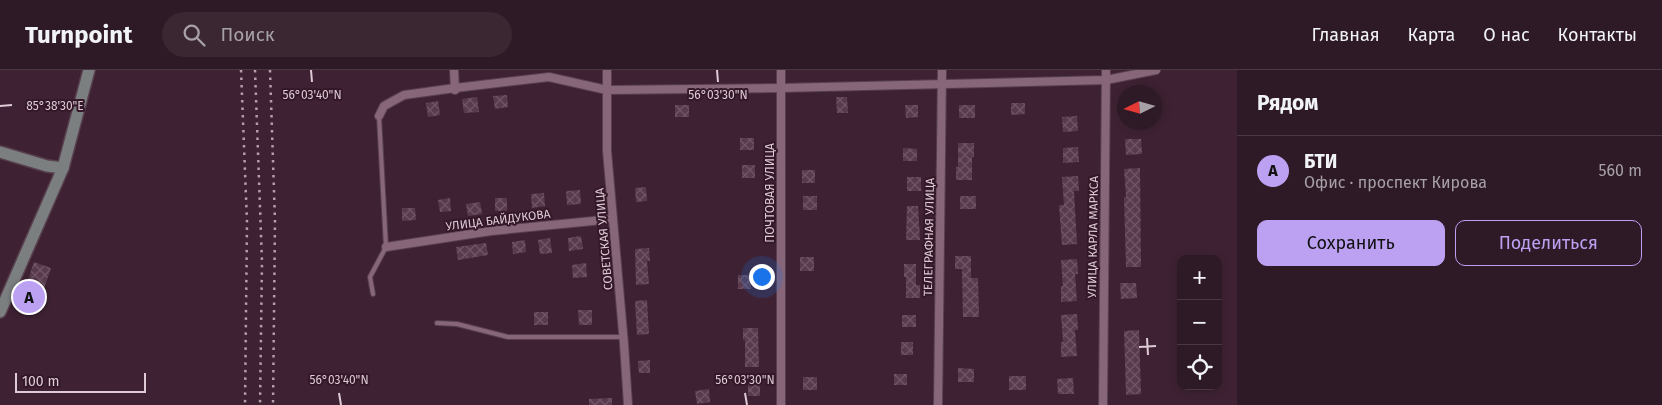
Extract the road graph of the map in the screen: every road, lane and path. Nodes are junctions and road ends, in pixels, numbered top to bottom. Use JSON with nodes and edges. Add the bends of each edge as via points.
{"nodes":[{"id":1,"x":89,"y":70,"type":"edge"},
{"id":2,"x":454,"y":70,"type":"edge"},
{"id":3,"x":606,"y":70,"type":"edge"},
{"id":4,"x":781,"y":70,"type":"edge"},
{"id":5,"x":942,"y":70,"type":"edge"},
{"id":6,"x":1106,"y":70,"type":"edge"},
{"id":7,"x":1156,"y":70,"type":"edge"},
{"id":8,"x":1106,"y":80,"type":"junction"},
{"id":9,"x":942,"y":85,"type":"junction"},
{"id":10,"x":781,"y":88,"type":"junction"},
{"id":11,"x":455,"y":89,"type":"junction"},
{"id":12,"x":607,"y":90,"type":"junction"},
{"id":13,"x":379,"y":116,"type":"joint"},
{"id":14,"x":0,"y":152,"type":"edge"},
{"id":15,"x":63,"y":168,"type":"junction"},
{"id":16,"x":613,"y":219,"type":"junction"},
{"id":17,"x":386,"y":247,"type":"junction"},
{"id":18,"x":373,"y":294,"type":"dead end"},
{"id":19,"x":0,"y":312,"type":"edge"},
{"id":20,"x":437,"y":323,"type":"dead end"},
{"id":21,"x":624,"y":337,"type":"junction"},
{"id":22,"x":628,"y":405,"type":"edge"},
{"id":23,"x":781,"y":405,"type":"edge"},
{"id":24,"x":938,"y":405,"type":"edge"},
{"id":25,"x":1103,"y":405,"type":"edge"}],
"edges":[{"from":1,"to":15,"type":"street"},
{"from":2,"to":11,"type":"street"},
{"from":3,"to":12,"type":"street","name":"СОВЕТСКАЯ УЛИЦА"},
{"from":4,"to":10,"type":"street","name":"ПОЧТОВАЯ УЛИЦА"},
{"from":5,"to":9,"type":"street","name":"ТЕЛЕГРАФНАЯ УЛИЦА"},
{"from":6,"to":8,"type":"street","name":"УЛИЦА КАРЛА МАРКСА"},
{"from":7,"to":8,"type":"street"},
{"from":8,"to":9,"type":"street"},
{"from":8,"to":25,"type":"street","name":"УЛИЦА КАРЛА МАРКСА"},
{"from":9,"to":10,"type":"street"},
{"from":9,"to":24,"type":"street","name":"ТЕЛЕГРАФНАЯ УЛИЦА"},
{"from":10,"to":12,"type":"street"},
{"from":10,"to":23,"type":"street","name":"ПОЧТОВАЯ УЛИЦА"},
{"from":11,"to":12,"type":"street","via":[[549,77]]},
{"from":11,"to":13,"type":"street","via":[[404,95],[384,106]]},
{"from":12,"to":16,"type":"street","name":"СОВЕТСКАЯ УЛИЦА","via":[[607,151]]},
{"from":13,"to":17,"type":"lane"},
{"from":14,"to":15,"type":"street"},
{"from":15,"to":19,"type":"street"},
{"from":16,"to":17,"type":"street","name":"УЛИЦА БАЙДУКОВА","via":[[491,231]]},
{"from":16,"to":21,"type":"street","name":"СОВЕТСКАЯ УЛИЦА"},
{"from":17,"to":18,"type":"lane","via":[[370,277]]},
{"from":20,"to":21,"type":"lane","via":[[457,324],[508,337]]},
{"from":21,"to":22,"type":"street","name":"СОВЕТСКАЯ УЛИЦА"}]}
